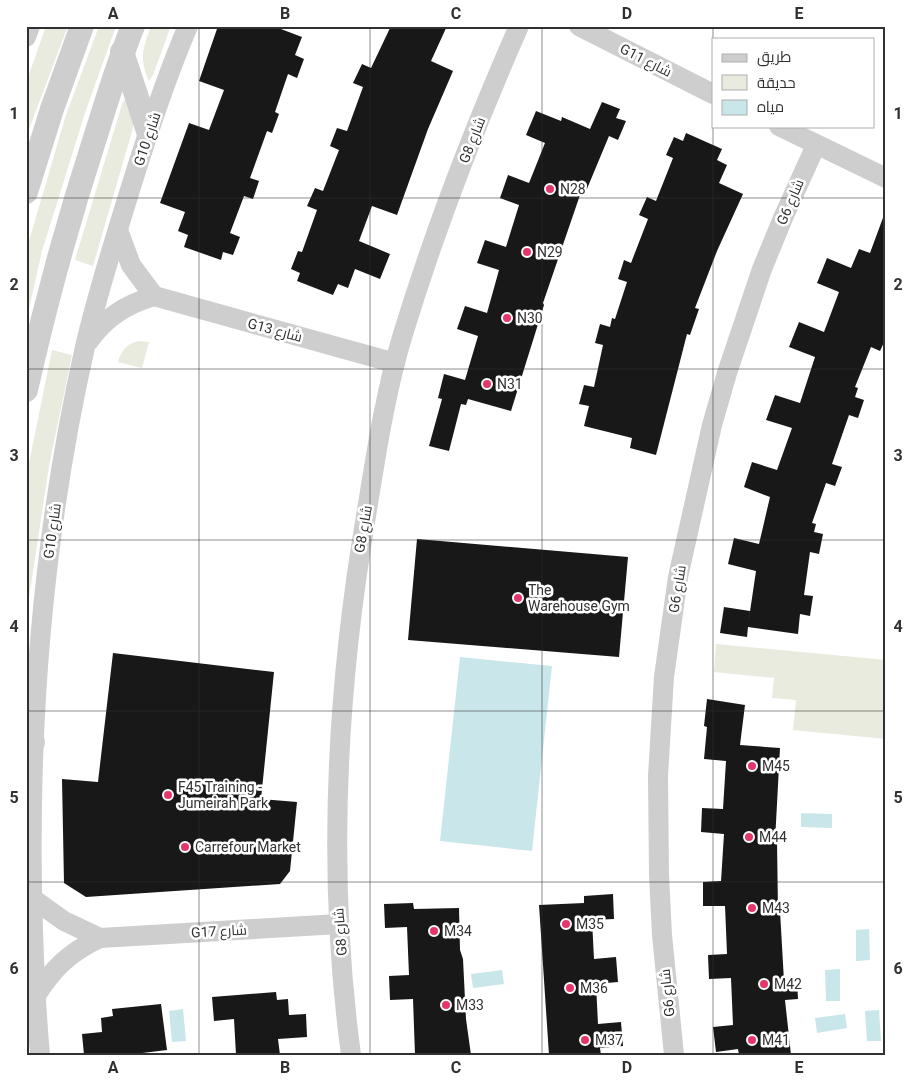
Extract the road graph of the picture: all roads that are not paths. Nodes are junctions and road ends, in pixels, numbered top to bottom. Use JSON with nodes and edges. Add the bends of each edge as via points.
{"nodes":[{"id":1,"x":30,"y":26,"type":"edge"},
{"id":2,"x":82,"y":26,"type":"edge"},
{"id":3,"x":133,"y":26,"type":"edge"},
{"id":4,"x":188,"y":26,"type":"edge"},
{"id":5,"x":519,"y":26,"type":"edge"},
{"id":6,"x":579,"y":26,"type":"edge"},
{"id":7,"x":26,"y":37,"type":"edge"},
{"id":8,"x":122,"y":52,"type":"junction"},
{"id":9,"x":712,"y":93,"type":"edge"},
{"id":10,"x":782,"y":128,"type":"edge"},
{"id":11,"x":148,"y":131,"type":"junction"},
{"id":12,"x":816,"y":145,"type":"junction"},
{"id":13,"x":886,"y":178,"type":"edge"},
{"id":14,"x":26,"y":192,"type":"edge"},
{"id":15,"x":118,"y":230,"type":"junction"},
{"id":16,"x":154,"y":296,"type":"junction"},
{"id":17,"x":85,"y":345,"type":"junction"},
{"id":18,"x":395,"y":363,"type":"junction"},
{"id":19,"x":26,"y":390,"type":"edge"},
{"id":20,"x":30,"y":745,"type":"edge"},
{"id":21,"x":32,"y":898,"type":"junction"},
{"id":22,"x":339,"y":924,"type":"junction"},
{"id":23,"x":100,"y":938,"type":"junction"},
{"id":24,"x":35,"y":997,"type":"junction"},
{"id":25,"x":40,"y":1055,"type":"edge"},
{"id":26,"x":351,"y":1055,"type":"edge"},
{"id":27,"x":674,"y":1055,"type":"edge"}],
"edges":[{"from":1,"to":7,"type":"street"},
{"from":2,"to":14,"type":"street"},
{"from":3,"to":8,"type":"street"},
{"from":4,"to":11,"type":"street","name":"G10 شارع"},
{"from":5,"to":18,"type":"street","name":"G8 شارع","via":[[466,152]]},
{"from":6,"to":9,"type":"street","name":"G11 شارع"},
{"from":8,"to":11,"type":"street"},
{"from":8,"to":19,"type":"street","via":[[55,270]]},
{"from":10,"to":12,"type":"street"},
{"from":11,"to":15,"type":"street","name":"G10 شارع"},
{"from":12,"to":13,"type":"street"},
{"from":12,"to":27,"type":"street","name":"G6 شارع","via":[[762,269],[727,373],[678,577],[664,677],[658,776],[662,935]]},
{"from":15,"to":16,"type":"street","via":[[131,265]]},
{"from":15,"to":17,"type":"street","name":"G10 شارع"},
{"from":16,"to":17,"type":"street","via":[[117,313],[98,328]]},
{"from":16,"to":18,"type":"street","name":"G13 شارع"},
{"from":17,"to":20,"type":"street","name":"G10 شارع","via":[[66,436],[52,528]]},
{"from":18,"to":22,"type":"street","name":"G8 شارع","via":[[358,560],[348,646],[338,807]]},
{"from":20,"to":21,"type":"street","name":"G10 شارع"},
{"from":21,"to":23,"type":"street","name":"G17 شارع","via":[[64,921]]},
{"from":21,"to":24,"type":"street","name":"G10 شارع"},
{"from":22,"to":23,"type":"street","name":"G17 شارع"},
{"from":22,"to":26,"type":"street","name":"G8 شارع"},
{"from":23,"to":24,"type":"street","name":"G17 شارع","via":[[69,955],[44,981]]},
{"from":24,"to":25,"type":"street","name":"G10 شارع"}]}
